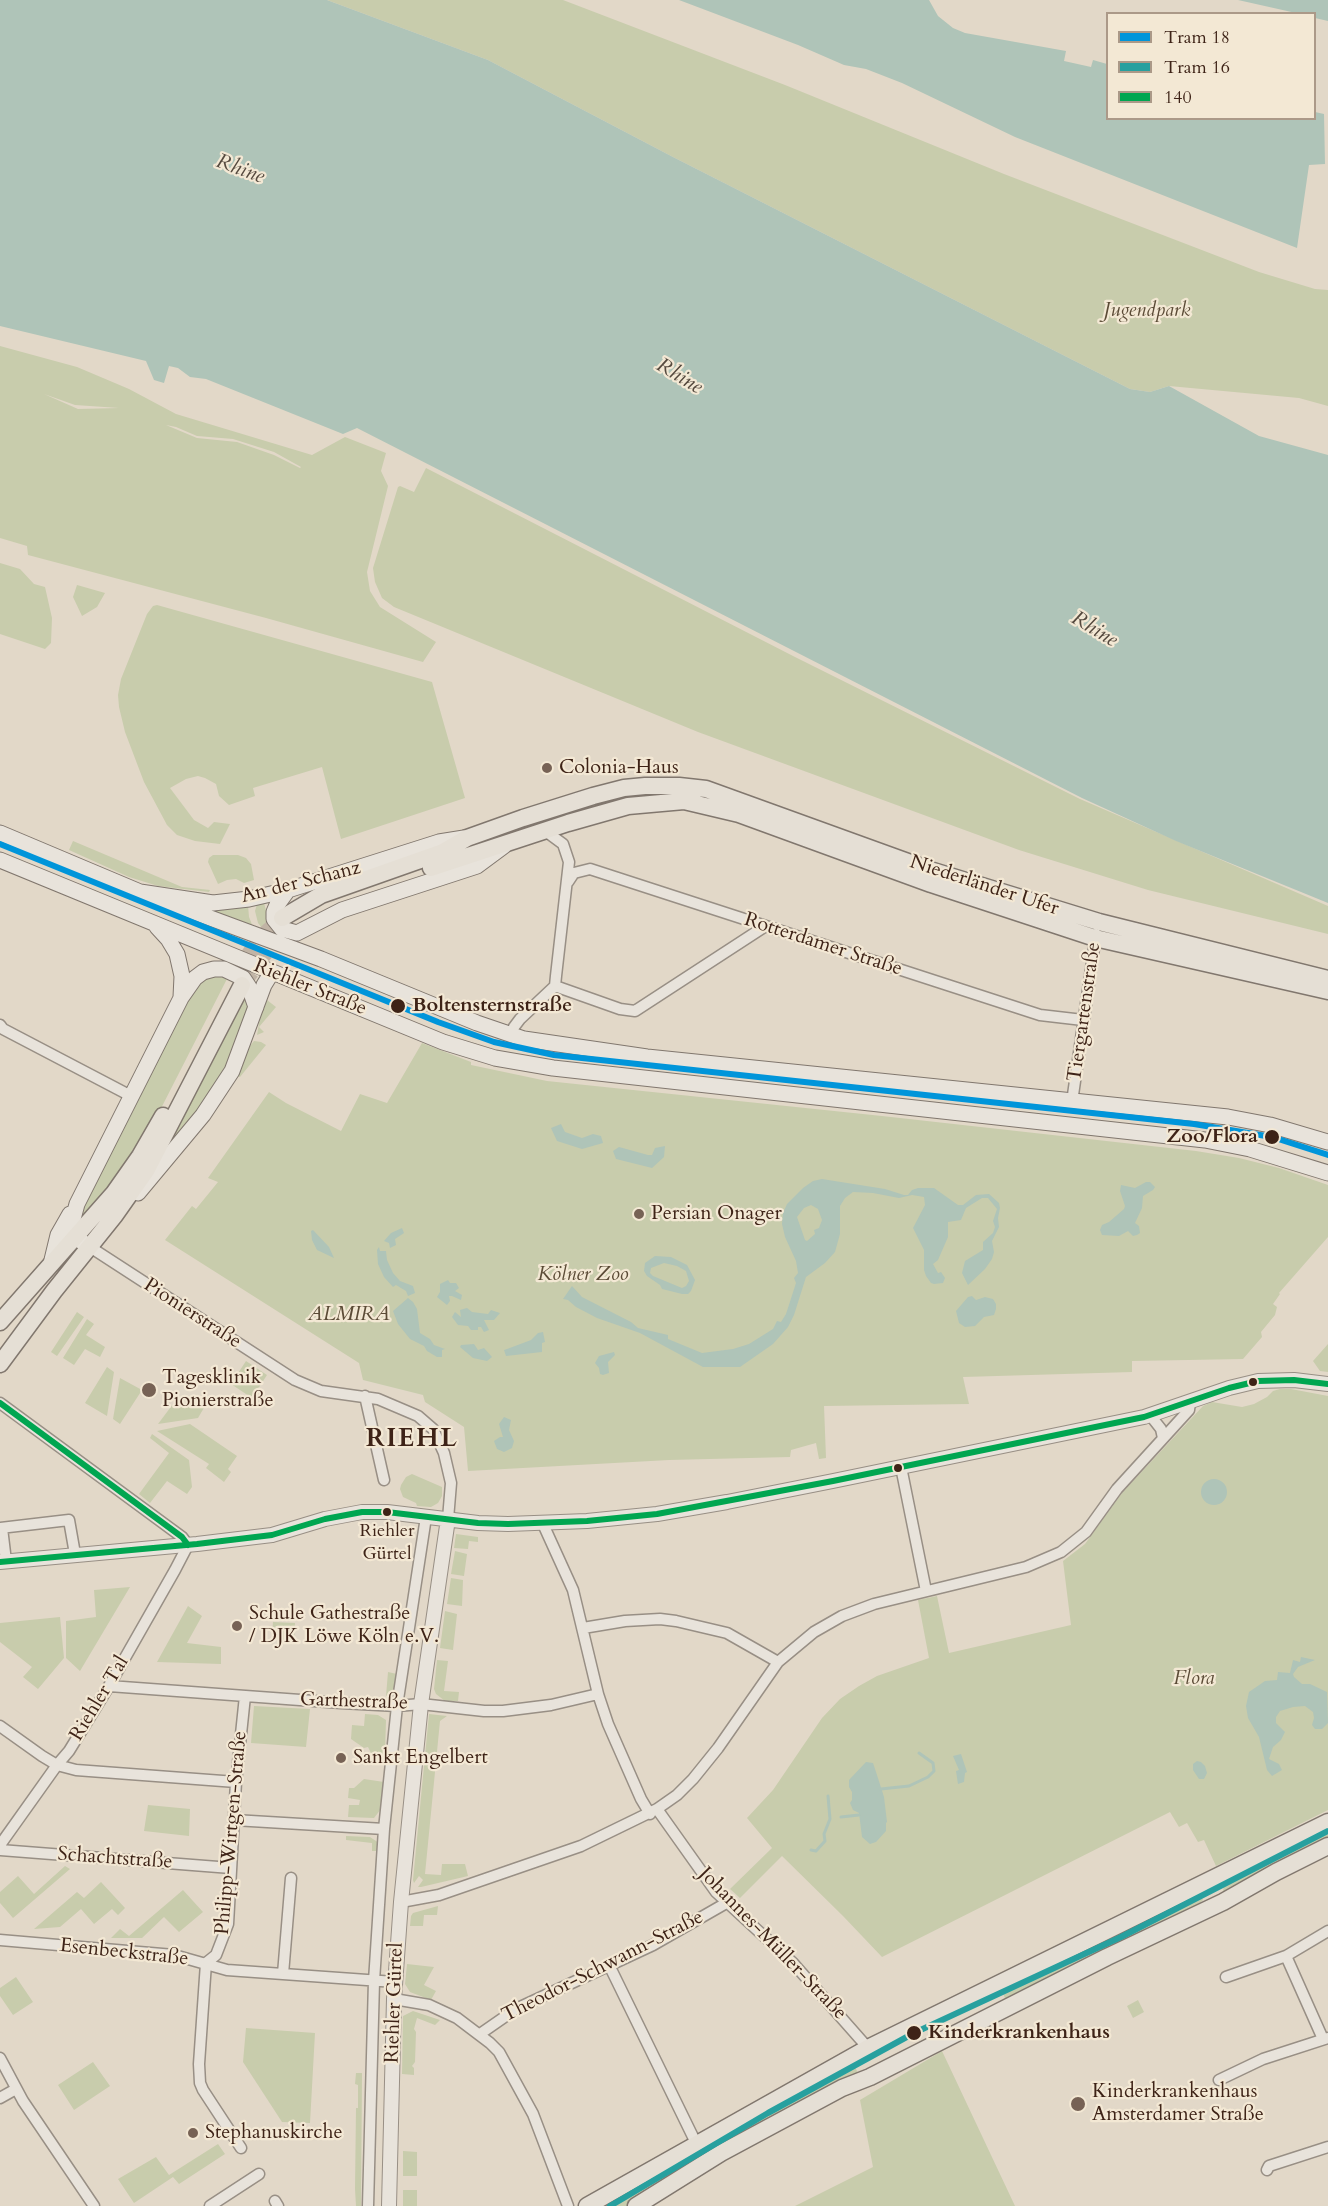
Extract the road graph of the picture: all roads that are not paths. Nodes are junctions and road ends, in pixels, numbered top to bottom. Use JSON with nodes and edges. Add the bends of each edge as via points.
{"nodes":[{"id":1,"x":645,"y":786,"type":"joint"},
{"id":2,"x":570,"y":802,"type":"junction"},
{"id":3,"x":662,"y":802,"type":"joint"},
{"id":4,"x":568,"y":823,"type":"junction"},
{"id":5,"x":544,"y":830,"type":"junction"},
{"id":6,"x":0,"y":833,"type":"edge"},
{"id":7,"x":467,"y":838,"type":"junction"},
{"id":8,"x":511,"y":841,"type":"junction"},
{"id":9,"x":0,"y":860,"type":"edge"},
{"id":10,"x":568,"y":882,"type":"junction"},
{"id":11,"x":288,"y":890,"type":"junction"},
{"id":12,"x":140,"y":892,"type":"junction"},
{"id":13,"x":147,"y":921,"type":"junction"},
{"id":14,"x":314,"y":925,"type":"junction"},
{"id":15,"x":764,"y":927,"type":"junction"},
{"id":16,"x":1097,"y":930,"type":"junction"},
{"id":17,"x":321,"y":959,"type":"junction"},
{"id":18,"x":272,"y":972,"type":"junction"},
{"id":19,"x":1328,"y":979,"type":"edge"},
{"id":20,"x":555,"y":986,"type":"junction"},
{"id":21,"x":1328,"y":991,"type":"edge"},
{"id":22,"x":181,"y":998,"type":"junction"},
{"id":23,"x":256,"y":1007,"type":"junction"},
{"id":24,"x":1083,"y":1020,"type":"junction"},
{"id":25,"x":0,"y":1025,"type":"edge"},
{"id":26,"x":510,"y":1036,"type":"junction"},
{"id":27,"x":131,"y":1096,"type":"junction"},
{"id":28,"x":1072,"y":1102,"type":"junction"},
{"id":29,"x":1328,"y":1142,"type":"edge"},
{"id":30,"x":1328,"y":1173,"type":"edge"},
{"id":31,"x":77,"y":1204,"type":"junction"},
{"id":32,"x":115,"y":1215,"type":"junction"},
{"id":33,"x":83,"y":1243,"type":"junction"},
{"id":34,"x":51,"y":1265,"type":"junction"},
{"id":35,"x":0,"y":1322,"type":"edge"},
{"id":36,"x":0,"y":1364,"type":"edge"},
{"id":37,"x":1328,"y":1384,"type":"edge"},
{"id":38,"x":365,"y":1396,"type":"junction"},
{"id":39,"x":1190,"y":1402,"type":"junction"},
{"id":40,"x":0,"y":1403,"type":"edge"},
{"id":41,"x":1150,"y":1415,"type":"junction"},
{"id":42,"x":1163,"y":1438,"type":"junction"},
{"id":43,"x":901,"y":1467,"type":"junction"},
{"id":44,"x":383,"y":1476,"type":"dead end"},
{"id":45,"x":426,"y":1517,"type":"junction"},
{"id":46,"x":448,"y":1519,"type":"junction"},
{"id":47,"x":543,"y":1524,"type":"junction"},
{"id":48,"x":1,"y":1528,"type":"edge"},
{"id":49,"x":169,"y":1528,"type":"junction"},
{"id":50,"x":188,"y":1545,"type":"junction"},
{"id":51,"x":165,"y":1546,"type":"junction"},
{"id":52,"x":75,"y":1554,"type":"junction"},
{"id":53,"x":3,"y":1562,"type":"edge"},
{"id":54,"x":926,"y":1591,"type":"junction"},
{"id":55,"x":583,"y":1628,"type":"junction"},
{"id":56,"x":778,"y":1662,"type":"junction"},
{"id":57,"x":109,"y":1686,"type":"junction"},
{"id":58,"x":598,"y":1694,"type":"junction"},
{"id":59,"x":245,"y":1696,"type":"junction"},
{"id":60,"x":421,"y":1704,"type":"junction"},
{"id":61,"x":397,"y":1706,"type":"junction"},
{"id":62,"x":0,"y":1726,"type":"edge"},
{"id":63,"x":57,"y":1765,"type":"junction"},
{"id":64,"x":236,"y":1782,"type":"junction"},
{"id":65,"x":653,"y":1812,"type":"junction"},
{"id":66,"x":234,"y":1820,"type":"junction"},
{"id":67,"x":1328,"y":1822,"type":"edge"},
{"id":68,"x":384,"y":1829,"type":"junction"},
{"id":69,"x":0,"y":1845,"type":"edge"},
{"id":70,"x":1328,"y":1846,"type":"edge"},
{"id":71,"x":0,"y":1850,"type":"edge"},
{"id":72,"x":1328,"y":1858,"type":"edge"},
{"id":73,"x":1290,"y":1864,"type":"junction"},
{"id":74,"x":231,"y":1868,"type":"junction"},
{"id":75,"x":291,"y":1878,"type":"dead end"},
{"id":76,"x":1195,"y":1888,"type":"junction"},
{"id":77,"x":401,"y":1902,"type":"junction"},
{"id":78,"x":728,"y":1902,"type":"junction"},
{"id":79,"x":1189,"y":1918,"type":"junction"},
{"id":80,"x":1328,"y":1931,"type":"edge"},
{"id":81,"x":0,"y":1940,"type":"edge"},
{"id":82,"x":1286,"y":1956,"type":"junction"},
{"id":83,"x":206,"y":1963,"type":"junction"},
{"id":84,"x":610,"y":1966,"type":"junction"},
{"id":85,"x":283,"y":1974,"type":"junction"},
{"id":86,"x":1226,"y":1977,"type":"dead end"},
{"id":87,"x":1007,"y":1978,"type":"junction"},
{"id":88,"x":374,"y":1981,"type":"junction"},
{"id":89,"x":395,"y":1982,"type":"junction"},
{"id":90,"x":394,"y":1999,"type":"junction"},
{"id":91,"x":1000,"y":2012,"type":"junction"},
{"id":92,"x":480,"y":2034,"type":"junction"},
{"id":93,"x":1325,"y":2038,"type":"edge"},
{"id":94,"x":868,"y":2048,"type":"junction"},
{"id":95,"x":0,"y":2058,"type":"edge"},
{"id":96,"x":1219,"y":2080,"type":"dead end"},
{"id":97,"x":16,"y":2089,"type":"junction"},
{"id":98,"x":0,"y":2098,"type":"edge"},
{"id":99,"x":696,"y":2143,"type":"junction"},
{"id":100,"x":1328,"y":2147,"type":"edge"},
{"id":101,"x":241,"y":2148,"type":"dead end"},
{"id":102,"x":1267,"y":2170,"type":"dead end"},
{"id":103,"x":259,"y":2174,"type":"dead end"},
{"id":104,"x":604,"y":2200,"type":"edge"},
{"id":105,"x":94,"y":2206,"type":"edge"},
{"id":106,"x":210,"y":2206,"type":"edge"},
{"id":107,"x":368,"y":2206,"type":"edge"},
{"id":108,"x":389,"y":2206,"type":"edge"},
{"id":109,"x":568,"y":2206,"type":"edge"},
{"id":110,"x":587,"y":2206,"type":"edge"},
{"id":111,"x":636,"y":2206,"type":"edge"}],
"edges":[{"from":1,"to":2,"type":"main road","name":"An der Schanz"},
{"from":1,"to":16,"type":"main road","name":"Niederländer Ufer","via":[[706,789]]},
{"from":2,"to":4,"type":"main road","via":[[578,803],[582,813]]},
{"from":2,"to":7,"type":"main road","name":"An der Schanz"},
{"from":3,"to":4,"type":"main road","name":"An der Schanz","via":[[628,806]]},
{"from":3,"to":16,"type":"main road","name":"Niederländer Ufer","via":[[684,801],[739,813],[931,884]]},
{"from":4,"to":5,"type":"main road","name":"An der Schanz"},
{"from":5,"to":8,"type":"main road","name":"An der Schanz"},
{"from":5,"to":10,"type":"street","via":[[563,844],[569,862]]},
{"from":6,"to":12,"type":"main road","name":"An der Schanz"},
{"from":7,"to":8,"type":"main road","name":"An der Schanz","via":[[443,852],[321,895],[286,922]]},
{"from":7,"to":11,"type":"main road","name":"An der Schanz","via":[[439,842]]},
{"from":8,"to":14,"type":"main road","name":"An der Schanz","via":[[477,866],[342,910]]},
{"from":9,"to":13,"type":"main road"},
{"from":10,"to":15,"type":"street","name":"Rotterdamer Straße","via":[[574,873],[590,869]]},
{"from":10,"to":20,"type":"street"},
{"from":11,"to":12,"type":"main road","name":"An der Schanz","via":[[213,903]]},
{"from":11,"to":14,"type":"main road","name":"An der Schanz","via":[[274,912],[277,925],[297,933]]},
{"from":12,"to":17,"type":"main road","name":"Riehler Straße"},
{"from":13,"to":18,"type":"main road","name":"Riehler Straße"},
{"from":13,"to":22,"type":"main road","via":[[174,946],[183,976]]},
{"from":14,"to":17,"type":"main road","via":[[311,944]]},
{"from":15,"to":20,"type":"street","via":[[635,1011]]},
{"from":15,"to":24,"type":"street","name":"Rotterdamer Straße","via":[[1040,1016]]},
{"from":16,"to":19,"type":"main road","name":"Niederländer Ufer"},
{"from":16,"to":21,"type":"main road","name":"Niederländer Ufer"},
{"from":16,"to":24,"type":"street","name":"Tiergartenstraße"},
{"from":17,"to":26,"type":"main road","name":"Riehler Straße"},
{"from":18,"to":23,"type":"main road"},
{"from":18,"to":30,"type":"main road","name":"Riehler Straße","via":[[442,1042],[495,1058],[553,1068],[1205,1140],[1281,1157]]},
{"from":20,"to":26,"type":"street","via":[[514,1027]]},
{"from":22,"to":23,"type":"main road","via":[[203,972],[224,969],[243,978]]},
{"from":22,"to":27,"type":"main road"},
{"from":23,"to":32,"type":"main road","via":[[240,1054],[218,1094],[141,1190]]},
{"from":24,"to":28,"type":"street","name":"Tiergartenstraße"},
{"from":25,"to":27,"type":"street"},
{"from":26,"to":28,"type":"main road","name":"Riehler Straße","via":[[647,1057]]},
{"from":27,"to":31,"type":"main road"},
{"from":28,"to":29,"type":"main road","name":"Riehler Straße","via":[[1228,1117]]},
{"from":31,"to":33,"type":"main road","via":[[70,1230]]},
{"from":31,"to":34,"type":"main road","via":[[58,1235]]},
{"from":32,"to":33,"type":"main road"},
{"from":32,"to":33,"type":"main road","via":[[146,1171],[238,982],[145,1148]]},
{"from":33,"to":34,"type":"main road"},
{"from":33,"to":36,"type":"main road"},
{"from":33,"to":38,"type":"street","name":"Pionierstraße","via":[[295,1380],[321,1391]]},
{"from":34,"to":35,"type":"main road"},
{"from":37,"to":39,"type":"street","via":[[1258,1381]]},
{"from":38,"to":44,"type":"street"},
{"from":38,"to":46,"type":"street","name":"Riehler Gürtel","via":[[418,1416],[433,1429],[450,1472]]},
{"from":39,"to":41,"type":"street"},
{"from":39,"to":42,"type":"street","via":[[1189,1410]]},
{"from":40,"to":49,"type":"street"},
{"from":41,"to":42,"type":"street"},
{"from":41,"to":43,"type":"street"},
{"from":42,"to":54,"type":"street","via":[[1117,1489],[1086,1532],[1061,1552],[1026,1567]]},
{"from":43,"to":47,"type":"street","via":[[657,1514]]},
{"from":43,"to":54,"type":"street"},
{"from":45,"to":46,"type":"street"},
{"from":45,"to":50,"type":"street","via":[[362,1512],[272,1535]]},
{"from":45,"to":61,"type":"street","name":"Riehler Gürtel"},
{"from":46,"to":47,"type":"street"},
{"from":46,"to":60,"type":"street","name":"Riehler Gürtel"},
{"from":47,"to":55,"type":"street","name":"Johannes-Müller-Straße","via":[[570,1580]]},
{"from":48,"to":52,"type":"street","via":[[69,1520]]},
{"from":48,"to":53,"type":"street"},
{"from":49,"to":50,"type":"street"},
{"from":49,"to":51,"type":"street"},
{"from":50,"to":51,"type":"street"},
{"from":50,"to":57,"type":"street","name":"Riehler Tal"},
{"from":51,"to":52,"type":"street"},
{"from":52,"to":53,"type":"street"},
{"from":54,"to":56,"type":"street","via":[[842,1616],[814,1632]]},
{"from":55,"to":56,"type":"street","via":[[625,1621],[676,1621],[727,1633]]},
{"from":55,"to":58,"type":"street","name":"Johannes-Müller-Straße"},
{"from":56,"to":65,"type":"street","via":[[693,1779]]},
{"from":57,"to":59,"type":"street","name":"Garthestraße"},
{"from":57,"to":63,"type":"street","name":"Riehler Tal"},
{"from":58,"to":60,"type":"street","name":"Garthestraße","via":[[503,1711]]},
{"from":58,"to":65,"type":"street","name":"Johannes-Müller-Straße","via":[[641,1799]]},
{"from":59,"to":61,"type":"street","name":"Garthestraße"},
{"from":59,"to":64,"type":"street","name":"Philipp-Wirtgen-Straße"},
{"from":60,"to":61,"type":"street","name":"Garthestraße"},
{"from":60,"to":77,"type":"street","name":"Riehler Gürtel"},
{"from":61,"to":68,"type":"street","name":"Riehler Gürtel"},
{"from":62,"to":63,"type":"street"},
{"from":63,"to":64,"type":"street","via":[[76,1770]]},
{"from":63,"to":69,"type":"street","name":"Riehler Tal"},
{"from":64,"to":66,"type":"street","name":"Philipp-Wirtgen-Straße"},
{"from":65,"to":77,"type":"street","via":[[581,1846],[513,1871],[439,1895]]},
{"from":65,"to":78,"type":"street","name":"Johannes-Müller-Straße"},
{"from":66,"to":68,"type":"street"},
{"from":66,"to":74,"type":"street","name":"Philipp-Wirtgen-Straße"},
{"from":67,"to":76,"type":"main road"},
{"from":68,"to":88,"type":"street","name":"Riehler Gürtel"},
{"from":70,"to":73,"type":"main road"},
{"from":71,"to":74,"type":"street","name":"Schachtstraße"},
{"from":72,"to":73,"type":"main road"},
{"from":73,"to":79,"type":"main road"},
{"from":74,"to":83,"type":"street","name":"Philipp-Wirtgen-Straße","via":[[228,1924],[221,1947]]},
{"from":75,"to":85,"type":"street"},
{"from":76,"to":79,"type":"main road","via":[[1203,1889],[1206,1899]]},
{"from":76,"to":87,"type":"main road"},
{"from":77,"to":89,"type":"street","name":"Riehler Gürtel"},
{"from":78,"to":84,"type":"street","name":"Theodor-Schwann-Straße"},
{"from":78,"to":94,"type":"street","name":"Johannes-Müller-Straße","via":[[793,1963]]},
{"from":79,"to":91,"type":"main road"},
{"from":80,"to":82,"type":"street"},
{"from":81,"to":83,"type":"street","name":"Esenbeckstraße","via":[[174,1955]]},
{"from":82,"to":86,"type":"street"},
{"from":82,"to":93,"type":"street"},
{"from":83,"to":85,"type":"street","name":"Esenbeckstraße","via":[[227,1970]]},
{"from":83,"to":101,"type":"street","via":[[200,2083]]},
{"from":84,"to":92,"type":"street","name":"Theodor-Schwann-Straße","via":[[516,2009]]},
{"from":84,"to":99,"type":"street"},
{"from":85,"to":88,"type":"street","name":"Esenbeckstraße"},
{"from":87,"to":91,"type":"main road","via":[[998,1992]]},
{"from":87,"to":94,"type":"main road"},
{"from":88,"to":89,"type":"street","name":"Esenbeckstraße"},
{"from":88,"to":107,"type":"street","name":"Riehler Gürtel"},
{"from":89,"to":90,"type":"street","name":"Riehler Gürtel"},
{"from":90,"to":92,"type":"street","via":[[429,2005]]},
{"from":90,"to":108,"type":"street","name":"Riehler Gürtel"},
{"from":91,"to":111,"type":"main road","via":[[842,2088],[721,2153]]},
{"from":92,"to":109,"type":"street","via":[[499,2052],[533,2114]]},
{"from":93,"to":96,"type":"street","via":[[1263,2059]]},
{"from":94,"to":99,"type":"main road"},
{"from":95,"to":97,"type":"street"},
{"from":97,"to":98,"type":"street"},
{"from":97,"to":105,"type":"street"},
{"from":99,"to":104,"type":"main road"},
{"from":100,"to":102,"type":"street","via":[[1269,2166]]},
{"from":103,"to":106,"type":"street"},
{"from":104,"to":110,"type":"main road"}]}
